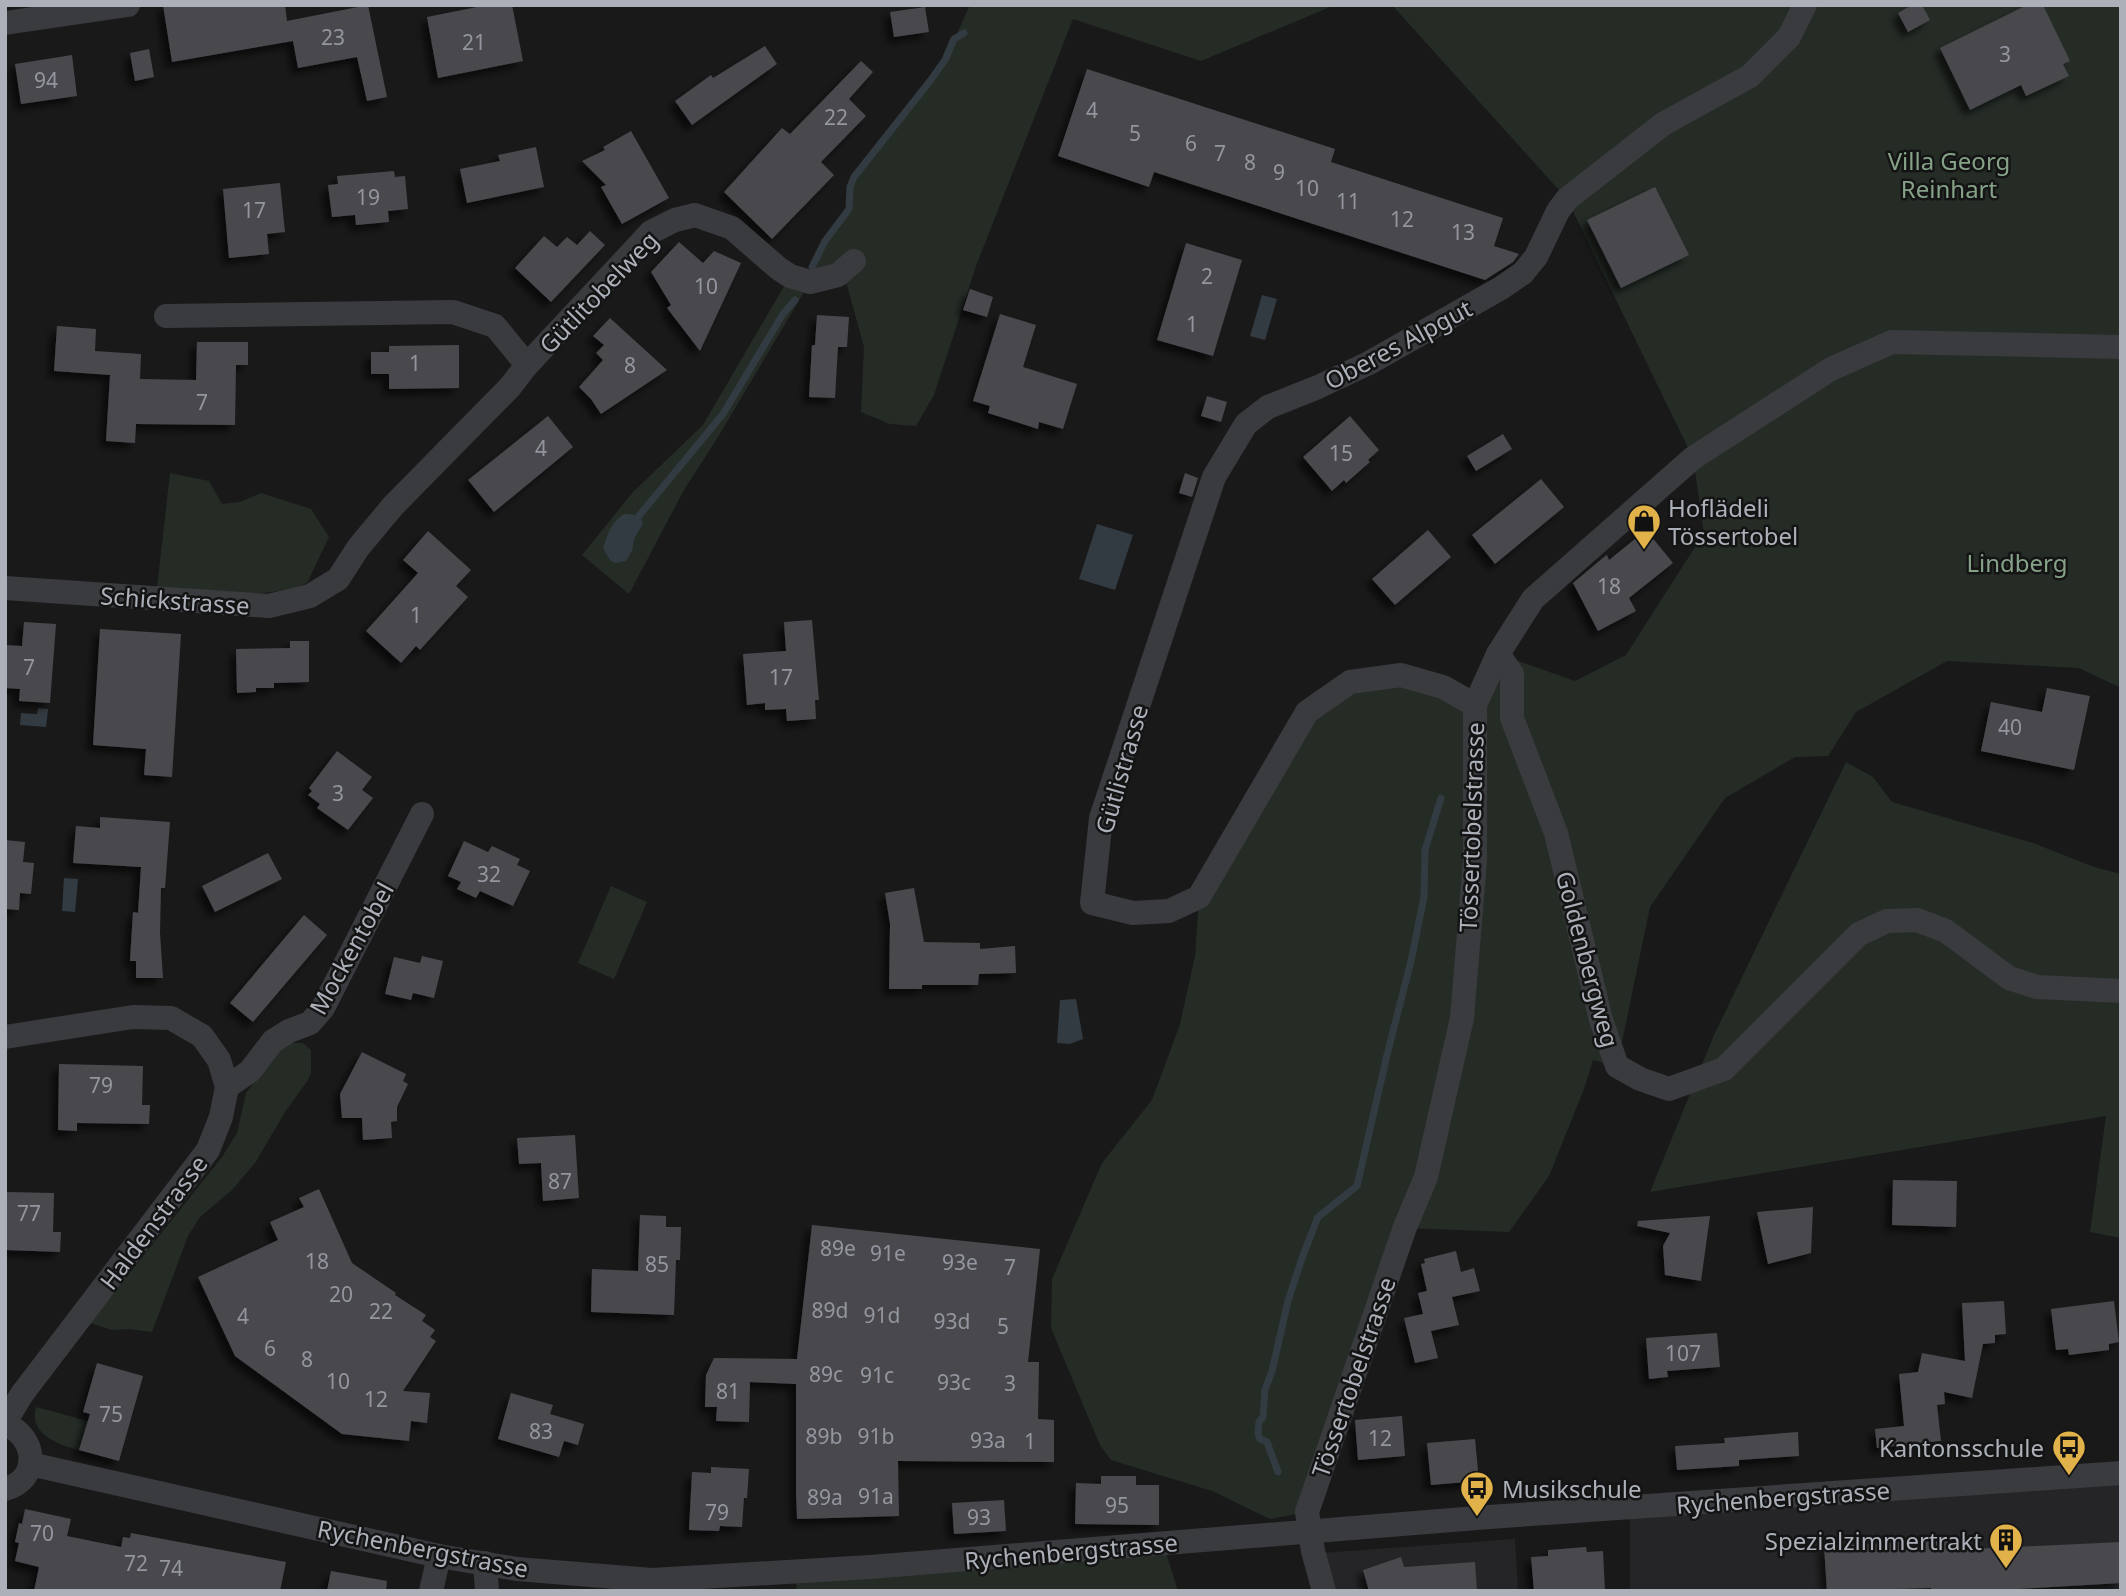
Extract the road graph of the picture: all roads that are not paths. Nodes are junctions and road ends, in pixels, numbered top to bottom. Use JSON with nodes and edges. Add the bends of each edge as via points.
{"nodes":[{"id":1,"x":128,"y":5,"type":"edge"},
{"id":2,"x":1805,"y":5,"type":"edge"},
{"id":3,"x":5,"y":23,"type":"edge"},
{"id":4,"x":853,"y":261,"type":"dead end"},
{"id":5,"x":166,"y":316,"type":"dead end"},
{"id":6,"x":2121,"y":347,"type":"edge"},
{"id":7,"x":527,"y":365,"type":"junction"},
{"id":8,"x":1268,"y":407,"type":"joint"},
{"id":9,"x":338,"y":579,"type":"joint"},
{"id":10,"x":5,"y":588,"type":"edge"},
{"id":11,"x":1497,"y":654,"type":"junction"},
{"id":12,"x":1475,"y":705,"type":"junction"},
{"id":13,"x":422,"y":814,"type":"dead end"},
{"id":14,"x":2121,"y":991,"type":"edge"},
{"id":15,"x":5,"y":1037,"type":"edge"},
{"id":16,"x":227,"y":1087,"type":"junction"},
{"id":17,"x":5,"y":1423,"type":"edge"},
{"id":18,"x":30,"y":1464,"type":"junction"},
{"id":19,"x":2121,"y":1473,"type":"edge"},
{"id":20,"x":5,"y":1489,"type":"edge"},
{"id":21,"x":1309,"y":1531,"type":"junction"},
{"id":22,"x":439,"y":1556,"type":"junction"},
{"id":23,"x":485,"y":1563,"type":"junction"},
{"id":24,"x":796,"y":1581,"type":"edge"},
{"id":25,"x":431,"y":1591,"type":"edge"},
{"id":26,"x":488,"y":1591,"type":"edge"},
{"id":27,"x":1324,"y":1591,"type":"edge"}],
"edges":[{"from":1,"to":3,"type":"street"},
{"from":2,"to":8,"type":"street","name":"Oberes Alpgut","via":[[1789,37],[1751,76],[1663,124],[1567,199],[1523,273],[1369,363]]},
{"from":4,"to":7,"type":"street","name":"Gütlitobelweg","via":[[838,275],[810,282],[778,268],[732,228],[695,215],[675,220],[651,232]]},
{"from":5,"to":7,"type":"street","name":"Gütlitobelweg","via":[[453,312],[495,326]]},
{"from":6,"to":11,"type":"street","name":"Tössertobelstrasse","via":[[1892,342],[1832,369],[1693,458],[1533,599]]},
{"from":7,"to":9,"type":"street","name":"Gütlitobelweg","via":[[392,507]]},
{"from":8,"to":12,"type":"street","name":"Gütlistrasse","via":[[1247,424],[1214,477],[1101,818],[1092,903],[1133,913],[1169,911],[1199,897],[1307,712],[1350,682],[1401,675],[1443,687]]},
{"from":9,"to":10,"type":"street","name":"Schickstrasse","via":[[310,596],[269,606]]},
{"from":11,"to":12,"type":"street","name":"Tössertobelstrasse"},
{"from":11,"to":14,"type":"street","name":"Goldenbergweg","via":[[1512,674],[1512,718],[1556,833],[1609,1043],[1617,1066],[1640,1079],[1669,1089],[1724,1069],[1859,934],[1887,921],[1917,920],[1946,931],[2009,978],[2037,987]]},
{"from":12,"to":21,"type":"street","name":"Tössertobelstrasse","via":[[1475,860],[1462,1018],[1426,1177],[1307,1512]]},
{"from":13,"to":16,"type":"street","name":"Mockentobel","via":[[323,1008],[310,1023],[273,1041],[250,1071]]},
{"from":15,"to":16,"type":"street","via":[[122,1018],[171,1018],[202,1036],[219,1060]]},
{"from":16,"to":17,"type":"street","name":"Haldenstrasse","via":[[208,1150],[26,1388]]},
{"from":17,"to":18,"type":"street","name":"Haldenstrasse","via":[[23,1434]]},
{"from":18,"to":20,"type":"street","via":[[19,1482]]},
{"from":18,"to":22,"type":"street","name":"Rychenbergstrasse"},
{"from":19,"to":21,"type":"street","name":"Rychenbergstrasse"},
{"from":21,"to":24,"type":"street","name":"Rychenbergstrasse"},
{"from":21,"to":27,"type":"street","name":"Tössertobelstrasse"},
{"from":22,"to":23,"type":"street","name":"Rychenbergstrasse"},
{"from":22,"to":25,"type":"street"},
{"from":23,"to":24,"type":"street","name":"Rychenbergstrasse","via":[[652,1580]]},
{"from":23,"to":26,"type":"street"}]}
